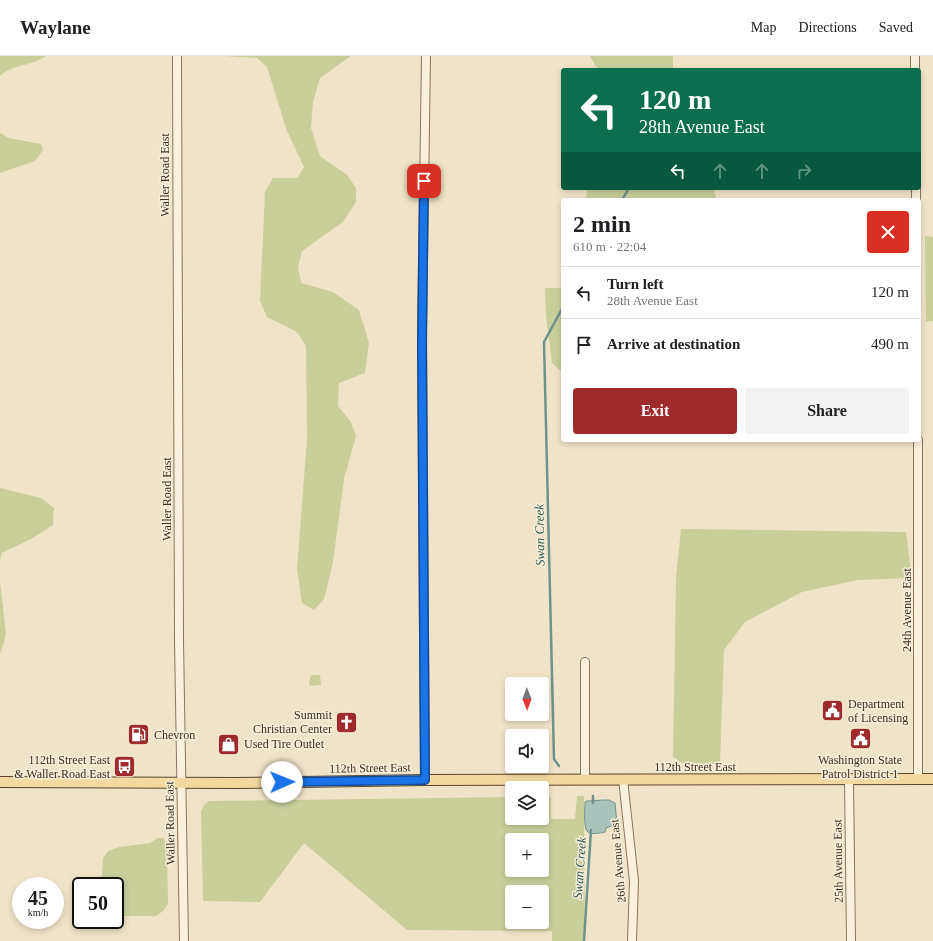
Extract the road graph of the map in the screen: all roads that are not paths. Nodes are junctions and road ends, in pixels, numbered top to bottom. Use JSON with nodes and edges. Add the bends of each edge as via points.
{"nodes":[{"id":1,"x":177,"y":56,"type":"edge"},
{"id":2,"x":426,"y":56,"type":"edge"},
{"id":3,"x":915,"y":56,"type":"edge"},
{"id":4,"x":915,"y":68,"type":"edge"},
{"id":5,"x":918,"y":442,"type":"edge"},
{"id":6,"x":585,"y":662,"type":"dead end"},
{"id":7,"x":623,"y":779,"type":"junction"},
{"id":8,"x":918,"y":779,"type":"junction"},
{"id":9,"x":933,"y":779,"type":"edge"},
{"id":10,"x":425,"y":780,"type":"junction"},
{"id":11,"x":585,"y":780,"type":"junction"},
{"id":12,"x":849,"y":780,"type":"junction"},
{"id":13,"x":0,"y":782,"type":"edge"},
{"id":14,"x":181,"y":782,"type":"junction"},
{"id":15,"x":184,"y":941,"type":"edge"},
{"id":16,"x":632,"y":941,"type":"edge"},
{"id":17,"x":851,"y":941,"type":"edge"}],
"edges":[{"from":1,"to":14,"type":"street","name":"Waller Road East"},
{"from":2,"to":10,"type":"street","via":[[422,330]]},
{"from":3,"to":4,"type":"street"},
{"from":5,"to":8,"type":"street","name":"24th Avenue East"},
{"from":6,"to":11,"type":"street"},
{"from":7,"to":11,"type":"main road","name":"112th Street East"},
{"from":7,"to":12,"type":"main road","name":"112th Street East"},
{"from":7,"to":16,"type":"street","name":"26th Avenue East","via":[[634,881]]},
{"from":8,"to":9,"type":"main road","name":"112th Street East"},
{"from":8,"to":12,"type":"main road","name":"112th Street East"},
{"from":10,"to":11,"type":"main road","name":"112th Street East"},
{"from":10,"to":14,"type":"main road","name":"112th Street East"},
{"from":12,"to":17,"type":"street","name":"25th Avenue East"},
{"from":13,"to":14,"type":"main road","name":"112th Street East"},
{"from":14,"to":15,"type":"street","name":"Waller Road East"}]}
